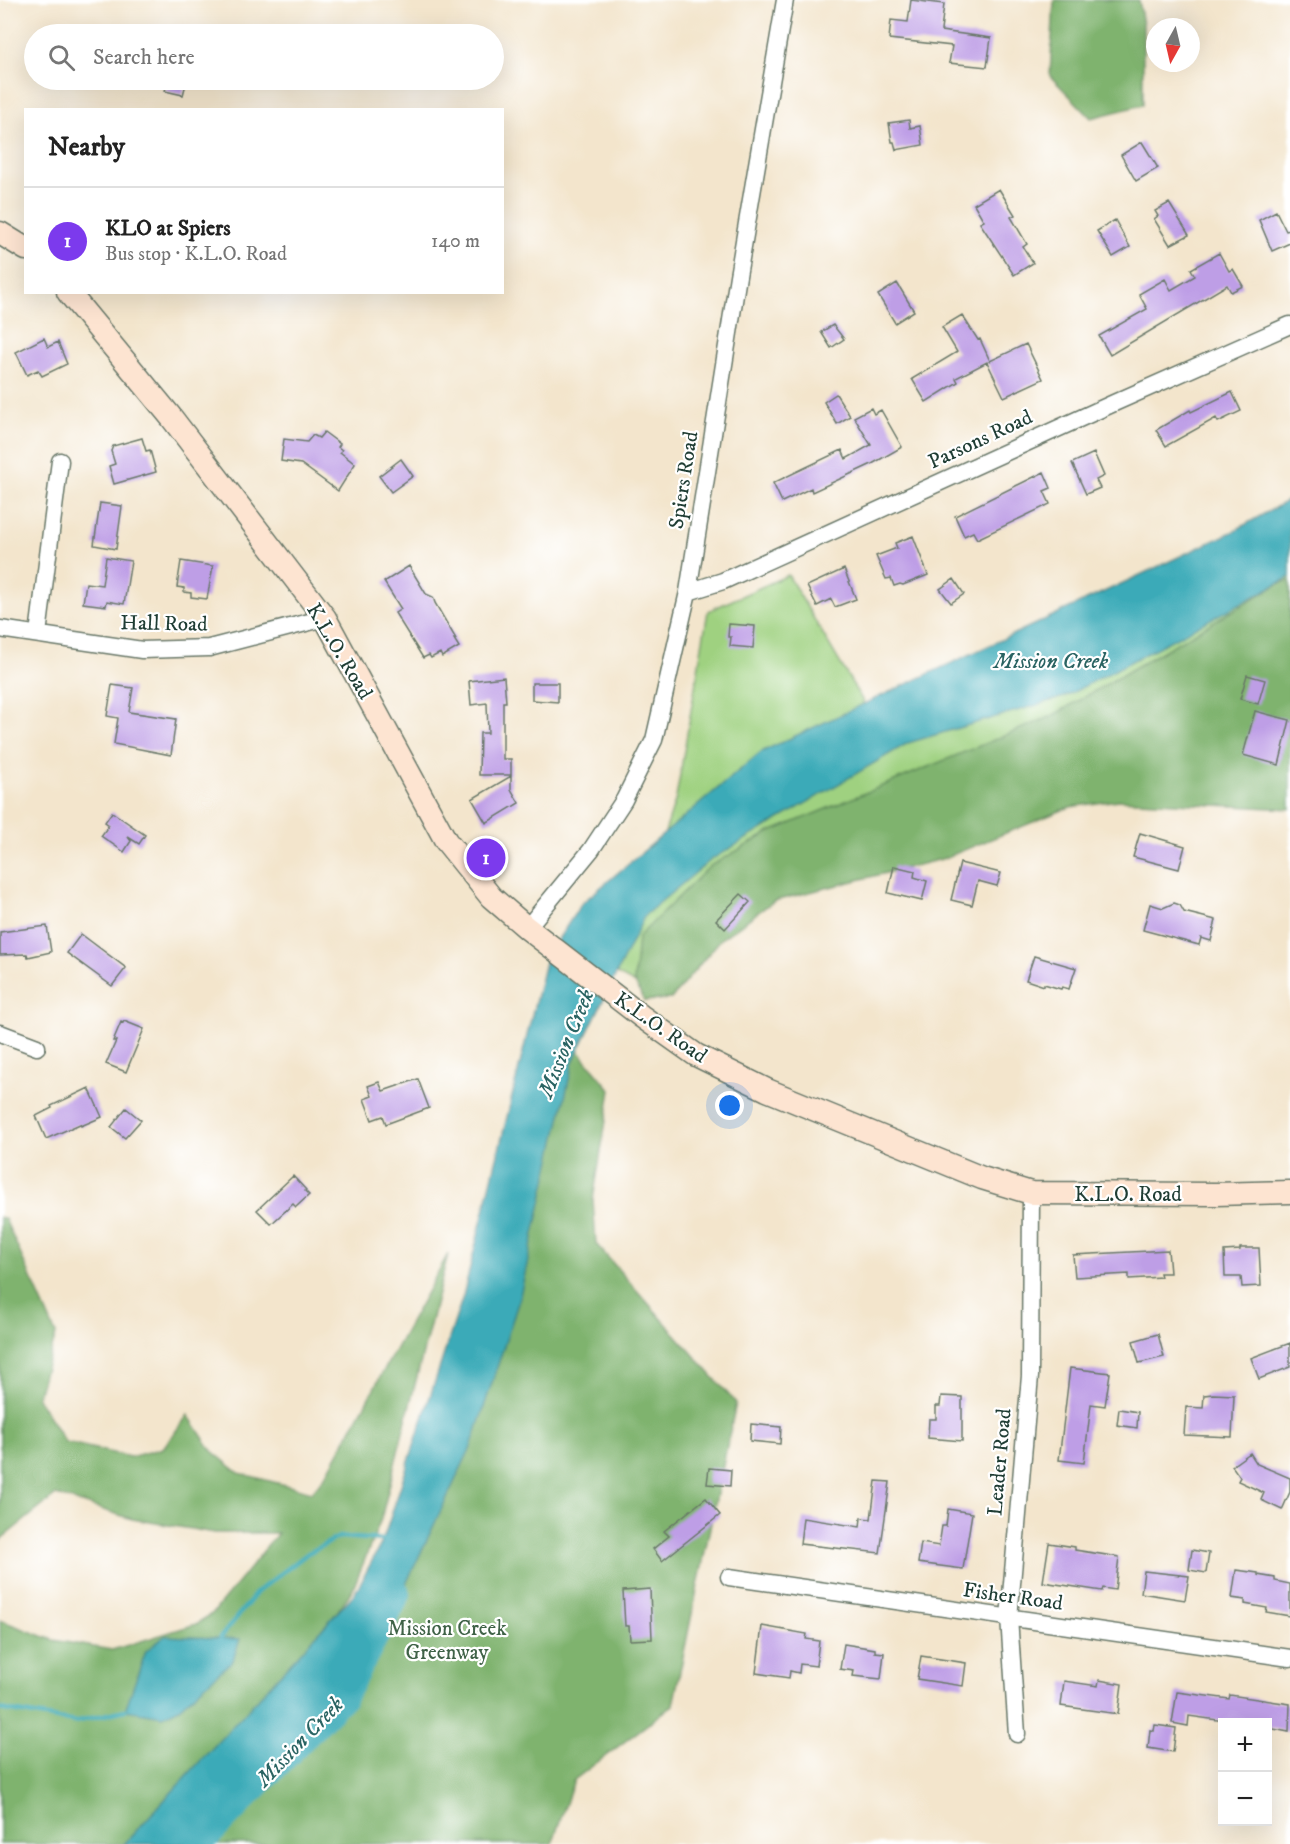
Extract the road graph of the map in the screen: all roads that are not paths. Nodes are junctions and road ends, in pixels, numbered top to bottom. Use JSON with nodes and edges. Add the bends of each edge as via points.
{"nodes":[{"id":1,"x":785,"y":0,"type":"edge"},
{"id":2,"x":0,"y":233,"type":"edge"},
{"id":3,"x":24,"y":248,"type":"edge"},
{"id":4,"x":71,"y":294,"type":"edge"},
{"id":5,"x":1290,"y":325,"type":"edge"},
{"id":6,"x":60,"y":460,"type":"dead end"},
{"id":7,"x":688,"y":592,"type":"junction"},
{"id":8,"x":325,"y":618,"type":"junction"},
{"id":9,"x":0,"y":629,"type":"edge"},
{"id":10,"x":38,"y":634,"type":"junction"},
{"id":11,"x":527,"y":928,"type":"junction"},
{"id":12,"x":0,"y":1033,"type":"edge"},
{"id":13,"x":37,"y":1047,"type":"dead end"},
{"id":14,"x":1290,"y":1192,"type":"edge"},
{"id":15,"x":1031,"y":1193,"type":"junction"},
{"id":16,"x":729,"y":1577,"type":"dead end"},
{"id":17,"x":1009,"y":1618,"type":"junction"},
{"id":18,"x":1290,"y":1658,"type":"edge"},
{"id":19,"x":1017,"y":1734,"type":"dead end"}],
"edges":[{"from":1,"to":7,"type":"street","name":"Spiers Road"},
{"from":2,"to":3,"type":"main road"},
{"from":4,"to":8,"type":"main road","name":"K.L.O. Road"},
{"from":5,"to":7,"type":"street","name":"Parsons Road","via":[[723,582]]},
{"from":6,"to":10,"type":"street"},
{"from":7,"to":11,"type":"street","name":"Spiers Road","via":[[654,740],[624,800],[591,850]]},
{"from":8,"to":10,"type":"street","name":"Hall Road","via":[[209,648],[142,650]]},
{"from":8,"to":11,"type":"main road","name":"K.L.O. Road","via":[[446,841],[490,897]]},
{"from":9,"to":10,"type":"street","name":"Hall Road"},
{"from":11,"to":15,"type":"main road","name":"K.L.O. Road","via":[[696,1055],[767,1090],[982,1178]]},
{"from":12,"to":13,"type":"street"},
{"from":14,"to":15,"type":"main road","name":"K.L.O. Road"},
{"from":15,"to":17,"type":"street","name":"Leader Road","via":[[1030,1376]]},
{"from":16,"to":17,"type":"street","name":"Fisher Road"},
{"from":17,"to":18,"type":"street","name":"Fisher Road"},
{"from":17,"to":19,"type":"street","name":"Leader Road"}]}
